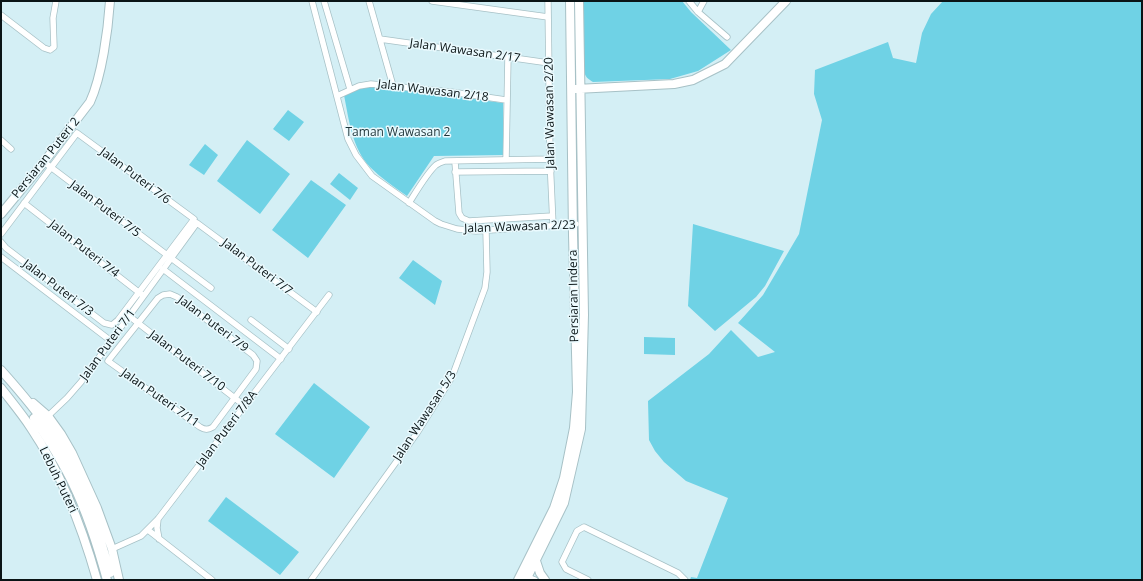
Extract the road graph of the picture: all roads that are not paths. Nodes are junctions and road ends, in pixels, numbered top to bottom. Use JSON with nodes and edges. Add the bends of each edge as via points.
{"nodes":[{"id":1,"x":55,"y":1,"type":"edge"},
{"id":2,"x":110,"y":1,"type":"edge"},
{"id":3,"x":312,"y":1,"type":"edge"},
{"id":4,"x":324,"y":1,"type":"edge"},
{"id":5,"x":369,"y":1,"type":"edge"},
{"id":6,"x":432,"y":1,"type":"edge"},
{"id":7,"x":548,"y":1,"type":"edge"},
{"id":8,"x":570,"y":1,"type":"edge"},
{"id":9,"x":579,"y":1,"type":"edge"},
{"id":10,"x":689,"y":1,"type":"edge"},
{"id":11,"x":704,"y":1,"type":"edge"},
{"id":12,"x":786,"y":1,"type":"edge"},
{"id":13,"x":698,"y":12,"type":"junction"},
{"id":14,"x":1,"y":15,"type":"edge"},
{"id":15,"x":548,"y":17,"type":"junction"},
{"id":16,"x":726,"y":38,"type":"dead end"},
{"id":17,"x":380,"y":39,"type":"junction"},
{"id":18,"x":508,"y":56,"type":"junction"},
{"id":19,"x":549,"y":63,"type":"junction"},
{"id":20,"x":580,"y":76,"type":"junction"},
{"id":21,"x":393,"y":86,"type":"junction"},
{"id":22,"x":594,"y":88,"type":"junction"},
{"id":23,"x":350,"y":89,"type":"junction"},
{"id":24,"x":571,"y":89,"type":"junction"},
{"id":25,"x":581,"y":89,"type":"junction"},
{"id":26,"x":337,"y":96,"type":"junction"},
{"id":27,"x":581,"y":98,"type":"junction"},
{"id":28,"x":506,"y":100,"type":"junction"},
{"id":29,"x":1,"y":140,"type":"edge"},
{"id":30,"x":11,"y":148,"type":"dead end"},
{"id":31,"x":550,"y":159,"type":"junction"},
{"id":32,"x":506,"y":160,"type":"junction"},
{"id":33,"x":44,"y":162,"type":"junction"},
{"id":34,"x":455,"y":162,"type":"junction"},
{"id":35,"x":52,"y":168,"type":"junction"},
{"id":36,"x":551,"y":171,"type":"junction"},
{"id":37,"x":455,"y":172,"type":"junction"},
{"id":38,"x":24,"y":203,"type":"junction"},
{"id":39,"x":409,"y":203,"type":"junction"},
{"id":40,"x":1,"y":214,"type":"edge"},
{"id":41,"x":552,"y":216,"type":"junction"},
{"id":42,"x":195,"y":221,"type":"junction"},
{"id":43,"x":583,"y":224,"type":"junction"},
{"id":44,"x":573,"y":225,"type":"junction"},
{"id":45,"x":553,"y":226,"type":"junction"},
{"id":46,"x":486,"y":230,"type":"junction"},
{"id":47,"x":1,"y":234,"type":"edge"},
{"id":48,"x":1,"y":242,"type":"edge"},
{"id":49,"x":1,"y":257,"type":"edge"},
{"id":50,"x":169,"y":257,"type":"junction"},
{"id":51,"x":163,"y":269,"type":"junction"},
{"id":52,"x":54,"y":285,"type":"junction"},
{"id":53,"x":211,"y":288,"type":"dead end"},
{"id":54,"x":48,"y":293,"type":"junction"},
{"id":55,"x":141,"y":294,"type":"junction"},
{"id":56,"x":329,"y":295,"type":"dead end"},
{"id":57,"x":317,"y":312,"type":"junction"},
{"id":58,"x":129,"y":316,"type":"junction"},
{"id":59,"x":251,"y":320,"type":"dead end"},
{"id":60,"x":139,"y":324,"type":"junction"},
{"id":61,"x":110,"y":341,"type":"junction"},
{"id":62,"x":289,"y":349,"type":"junction"},
{"id":63,"x":281,"y":359,"type":"junction"},
{"id":64,"x":1,"y":370,"type":"edge"},
{"id":65,"x":14,"y":384,"type":"junction"},
{"id":66,"x":1,"y":388,"type":"edge"},
{"id":67,"x":234,"y":397,"type":"junction"},
{"id":68,"x":245,"y":406,"type":"junction"},
{"id":69,"x":48,"y":416,"type":"junction"},
{"id":70,"x":158,"y":519,"type":"junction"},
{"id":71,"x":148,"y":530,"type":"junction"},
{"id":72,"x":141,"y":536,"type":"junction"},
{"id":73,"x":159,"y":539,"type":"junction"},
{"id":74,"x":112,"y":549,"type":"junction"},
{"id":75,"x":536,"y":561,"type":"junction"},
{"id":76,"x":109,"y":576,"type":"edge"},
{"id":77,"x":524,"y":579,"type":"edge"},
{"id":78,"x":97,"y":580,"type":"edge"},
{"id":79,"x":120,"y":580,"type":"edge"},
{"id":80,"x":212,"y":580,"type":"edge"},
{"id":81,"x":311,"y":580,"type":"edge"},
{"id":82,"x":545,"y":580,"type":"edge"},
{"id":83,"x":588,"y":580,"type":"edge"},
{"id":84,"x":685,"y":580,"type":"edge"}],
"edges":[{"from":1,"to":14,"type":"street","via":[[54,42],[53,49],[50,50]]},
{"from":2,"to":33,"type":"main road","name":"Persiaran Puteri 2","via":[[94,93],[90,102]]},
{"from":3,"to":26,"type":"street","name":"Jalan Wawasan 2/23"},
{"from":4,"to":23,"type":"street"},
{"from":5,"to":17,"type":"street"},
{"from":6,"to":15,"type":"street"},
{"from":7,"to":15,"type":"street","name":"Jalan Wawasan 2/20"},
{"from":8,"to":24,"type":"main road","name":"Persiaran Indera"},
{"from":9,"to":20,"type":"main road","name":"Persiaran Indera"},
{"from":10,"to":13,"type":"street"},
{"from":11,"to":13,"type":"street"},
{"from":12,"to":22,"type":"main road","via":[[725,64],[710,73],[674,84]]},
{"from":13,"to":16,"type":"street"},
{"from":15,"to":19,"type":"street","name":"Jalan Wawasan 2/20"},
{"from":17,"to":18,"type":"street","name":"Jalan Wawasan 2/17"},
{"from":17,"to":21,"type":"street"},
{"from":18,"to":19,"type":"street","name":"Jalan Wawasan 2/17"},
{"from":18,"to":28,"type":"street"},
{"from":19,"to":31,"type":"street","name":"Jalan Wawasan 2/20"},
{"from":20,"to":22,"type":"main road"},
{"from":20,"to":25,"type":"main road","name":"Persiaran Indera"},
{"from":21,"to":23,"type":"street","name":"Jalan Wawasan 2/18","via":[[371,84]]},
{"from":21,"to":28,"type":"street","name":"Jalan Wawasan 2/18"},
{"from":22,"to":25,"type":"main road"},
{"from":22,"to":27,"type":"main road"},
{"from":23,"to":26,"type":"street","name":"Jalan Wawasan 2/18"},
{"from":24,"to":25,"type":"main road"},
{"from":24,"to":44,"type":"main road","name":"Persiaran Indera"},
{"from":25,"to":27,"type":"main road","name":"Persiaran Indera"},
{"from":26,"to":39,"type":"street","name":"Jalan Wawasan 2/23","via":[[348,139],[358,159],[372,176]]},
{"from":27,"to":43,"type":"main road","name":"Persiaran Indera"},
{"from":28,"to":32,"type":"street"},
{"from":29,"to":30,"type":"street"},
{"from":31,"to":32,"type":"street"},
{"from":31,"to":36,"type":"street","name":"Jalan Wawasan 2/20"},
{"from":32,"to":34,"type":"street"},
{"from":33,"to":35,"type":"street","name":"Jalan Puteri 7/5"},
{"from":33,"to":40,"type":"main road","name":"Persiaran Puteri 2"},
{"from":34,"to":37,"type":"street"},
{"from":34,"to":39,"type":"street","via":[[445,161],[435,166]]},
{"from":35,"to":38,"type":"street"},
{"from":35,"to":42,"type":"street","name":"Jalan Puteri 7/6","via":[[77,133]]},
{"from":35,"to":50,"type":"street","name":"Jalan Puteri 7/5"},
{"from":36,"to":37,"type":"street"},
{"from":36,"to":41,"type":"street","name":"Jalan Wawasan 2/20"},
{"from":37,"to":41,"type":"street","via":[[458,213],[466,220]]},
{"from":38,"to":47,"type":"street"},
{"from":38,"to":55,"type":"street","name":"Jalan Puteri 7/4"},
{"from":39,"to":46,"type":"street","name":"Jalan Wawasan 2/23","via":[[441,224],[465,230]]},
{"from":41,"to":45,"type":"street","name":"Jalan Wawasan 2/20"},
{"from":42,"to":50,"type":"street","name":"Jalan Puteri 7/1"},
{"from":42,"to":57,"type":"street","name":"Jalan Puteri 7/7"},
{"from":43,"to":44,"type":"street","name":"Jalan Wawasan 2/23"},
{"from":43,"to":75,"type":"main road","name":"Persiaran Indera","via":[[581,429],[564,503]]},
{"from":44,"to":45,"type":"street","name":"Jalan Wawasan 2/23"},
{"from":44,"to":77,"type":"main road","name":"Persiaran Indera","via":[[577,392],[574,428],[564,478]]},
{"from":45,"to":46,"type":"street","name":"Jalan Wawasan 2/23"},
{"from":46,"to":81,"type":"street","name":"Jalan Wawasan 5/3","via":[[485,288],[452,377],[417,433]]},
{"from":48,"to":52,"type":"street","name":"Jalan Puteri 7/3"},
{"from":49,"to":54,"type":"street"},
{"from":50,"to":51,"type":"street","name":"Jalan Puteri 7/1"},
{"from":50,"to":53,"type":"street","name":"Jalan Puteri 7/5"},
{"from":50,"to":55,"type":"street"},
{"from":51,"to":55,"type":"street","name":"Jalan Puteri 7/1"},
{"from":51,"to":63,"type":"street"},
{"from":52,"to":54,"type":"street"},
{"from":52,"to":55,"type":"street","name":"Jalan Puteri 7/3","via":[[104,323],[112,325]]},
{"from":54,"to":61,"type":"street"},
{"from":55,"to":58,"type":"street","name":"Jalan Puteri 7/1"},
{"from":56,"to":57,"type":"street","name":"Jalan Puteri 7/8A"},
{"from":57,"to":62,"type":"street","name":"Jalan Puteri 7/8A"},
{"from":58,"to":60,"type":"street","name":"Jalan Puteri 7/10"},
{"from":58,"to":61,"type":"street","name":"Jalan Puteri 7/1"},
{"from":59,"to":62,"type":"street"},
{"from":60,"to":67,"type":"street","name":"Jalan Puteri 7/10"},
{"from":60,"to":67,"type":"street","name":"Jalan Puteri 7/9","via":[[158,298],[167,294],[177,297],[253,355],[257,361],[256,369]]},
{"from":60,"to":67,"type":"street","name":"Jalan Puteri 7/11","via":[[108,361],[207,430],[213,427]]},
{"from":61,"to":69,"type":"street","name":"Jalan Puteri 7/1","via":[[74,390]]},
{"from":62,"to":63,"type":"street","name":"Jalan Puteri 7/8A"},
{"from":63,"to":68,"type":"street","name":"Jalan Puteri 7/8A"},
{"from":64,"to":65,"type":"main road"},
{"from":65,"to":69,"type":"main road","name":"Lebuh Puteri"},
{"from":65,"to":76,"type":"main road","via":[[66,456],[89,505],[102,541]]},
{"from":66,"to":78,"type":"main road","name":"Lebuh Puteri","via":[[44,448],[65,489]]},
{"from":67,"to":68,"type":"street","name":"Jalan Puteri 7/10"},
{"from":68,"to":70,"type":"street","name":"Jalan Puteri 7/8A"},
{"from":69,"to":74,"type":"main road","name":"Lebuh Puteri","via":[[78,467]]},
{"from":70,"to":71,"type":"street","name":"Jalan Puteri 7/8A"},
{"from":70,"to":73,"type":"street"},
{"from":71,"to":72,"type":"street","name":"Jalan Puteri 7/8A"},
{"from":71,"to":73,"type":"street"},
{"from":72,"to":73,"type":"street"},
{"from":72,"to":74,"type":"street","name":"Jalan Puteri 7/8A"},
{"from":73,"to":80,"type":"street"},
{"from":74,"to":79,"type":"main road","name":"Lebuh Puteri"},
{"from":75,"to":77,"type":"main road","name":"Persiaran Indera"},
{"from":75,"to":82,"type":"main road"},
{"from":83,"to":84,"type":"street","via":[[563,565],[577,531],[584,527],[678,573]]}]}
